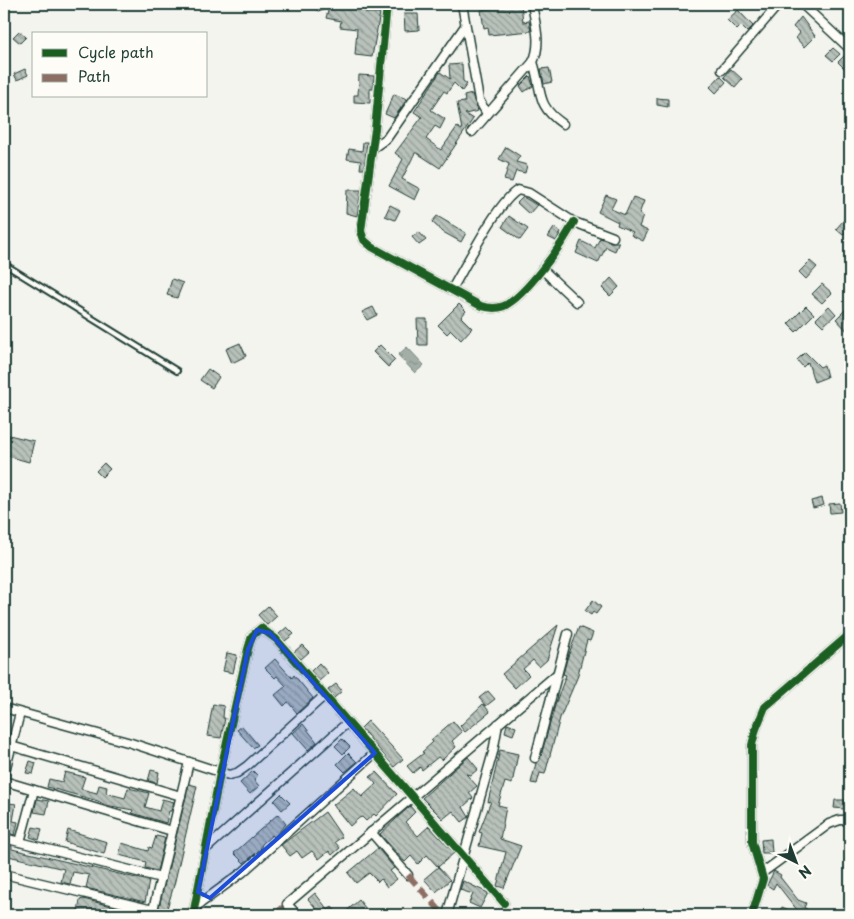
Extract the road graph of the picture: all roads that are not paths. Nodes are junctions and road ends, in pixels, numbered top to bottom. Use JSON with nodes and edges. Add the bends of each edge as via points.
{"nodes":[{"id":1,"x":387,"y":4,"type":"edge"},
{"id":2,"x":462,"y":4,"type":"edge"},
{"id":3,"x":532,"y":4,"type":"edge"},
{"id":4,"x":779,"y":4,"type":"edge"},
{"id":5,"x":802,"y":4,"type":"edge"},
{"id":6,"x":465,"y":26,"type":"junction"},
{"id":7,"x":850,"y":49,"type":"edge"},
{"id":8,"x":533,"y":62,"type":"junction"},
{"id":9,"x":722,"y":70,"type":"dead end"},
{"id":10,"x":487,"y":114,"type":"junction"},
{"id":11,"x":563,"y":124,"type":"dead end"},
{"id":12,"x":375,"y":129,"type":"junction"},
{"id":13,"x":472,"y":132,"type":"dead end"},
{"id":14,"x":387,"y":138,"type":"junction"},
{"id":15,"x":373,"y":148,"type":"junction"},
{"id":16,"x":574,"y":222,"type":"junction"},
{"id":17,"x":614,"y":237,"type":"dead end"},
{"id":18,"x":4,"y":264,"type":"edge"},
{"id":19,"x":542,"y":269,"type":"junction"},
{"id":20,"x":452,"y":289,"type":"junction"},
{"id":21,"x":577,"y":302,"type":"dead end"},
{"id":22,"x":177,"y":371,"type":"dead end"},
{"id":23,"x":568,"y":634,"type":"dead end"},
{"id":24,"x":850,"y":634,"type":"edge"},
{"id":25,"x":557,"y":674,"type":"junction"},
{"id":26,"x":325,"y":696,"type":"junction"},
{"id":27,"x":4,"y":708,"type":"edge"},
{"id":28,"x":20,"y":713,"type":"junction"},
{"id":29,"x":348,"y":722,"type":"junction"},
{"id":30,"x":498,"y":724,"type":"junction"},
{"id":31,"x":12,"y":746,"type":"junction"},
{"id":32,"x":374,"y":753,"type":"junction"},
{"id":33,"x":535,"y":758,"type":"dead end"},
{"id":34,"x":189,"y":762,"type":"junction"},
{"id":35,"x":220,"y":773,"type":"junction"},
{"id":36,"x":4,"y":775,"type":"edge"},
{"id":37,"x":4,"y":781,"type":"edge"},
{"id":38,"x":34,"y":790,"type":"junction"},
{"id":39,"x":181,"y":796,"type":"junction"},
{"id":40,"x":412,"y":797,"type":"junction"},
{"id":41,"x":850,"y":820,"type":"edge"},
{"id":42,"x":172,"y":830,"type":"junction"},
{"id":43,"x":371,"y":832,"type":"junction"},
{"id":44,"x":4,"y":838,"type":"edge"},
{"id":45,"x":20,"y":842,"type":"junction"},
{"id":46,"x":206,"y":849,"type":"junction"},
{"id":47,"x":463,"y":856,"type":"junction"},
{"id":48,"x":4,"y":874,"type":"edge"},
{"id":49,"x":762,"y":874,"type":"junction"},
{"id":50,"x":408,"y":875,"type":"dead end"},
{"id":51,"x":161,"y":878,"type":"junction"},
{"id":52,"x":198,"y":892,"type":"junction"},
{"id":53,"x":210,"y":898,"type":"junction"},
{"id":54,"x":504,"y":903,"type":"dead end"},
{"id":55,"x":193,"y":912,"type":"edge"},
{"id":56,"x":297,"y":915,"type":"edge"},
{"id":57,"x":447,"y":915,"type":"edge"},
{"id":58,"x":752,"y":915,"type":"edge"}],
"edges":[{"from":1,"to":12,"type":"street"},
{"from":2,"to":6,"type":"street"},
{"from":3,"to":8,"type":"street","via":[[538,49]]},
{"from":4,"to":9,"type":"street"},
{"from":5,"to":7,"type":"street"},
{"from":6,"to":10,"type":"street","via":[[479,100]]},
{"from":6,"to":14,"type":"street"},
{"from":8,"to":10,"type":"street"},
{"from":8,"to":11,"type":"street","via":[[542,105]]},
{"from":10,"to":13,"type":"street"},
{"from":12,"to":14,"type":"street"},
{"from":12,"to":15,"type":"street"},
{"from":14,"to":15,"type":"street"},
{"from":15,"to":20,"type":"street","via":[[361,231],[364,240]]},
{"from":16,"to":17,"type":"street"},
{"from":16,"to":19,"type":"street"},
{"from":16,"to":20,"type":"street","via":[[524,190],[511,194]]},
{"from":18,"to":22,"type":"lane"},
{"from":19,"to":20,"type":"street","via":[[504,306],[491,309]]},
{"from":19,"to":21,"type":"street"},
{"from":23,"to":25,"type":"street"},
{"from":24,"to":49,"type":"street","via":[[765,707],[756,729],[752,745],[752,842]]},
{"from":25,"to":30,"type":"street"},
{"from":25,"to":33,"type":"street"},
{"from":26,"to":29,"type":"street"},
{"from":26,"to":35,"type":"street","via":[[247,766],[237,773]]},
{"from":26,"to":35,"type":"street","via":[[270,633],[261,628],[257,630],[250,643]]},
{"from":27,"to":28,"type":"street"},
{"from":28,"to":31,"type":"street"},
{"from":28,"to":34,"type":"street"},
{"from":29,"to":32,"type":"street"},
{"from":29,"to":46,"type":"street"},
{"from":30,"to":40,"type":"street"},
{"from":30,"to":47,"type":"street"},
{"from":31,"to":36,"type":"street"},
{"from":31,"to":39,"type":"street"},
{"from":32,"to":40,"type":"street"},
{"from":32,"to":53,"type":"street"},
{"from":34,"to":35,"type":"street"},
{"from":34,"to":39,"type":"street"},
{"from":35,"to":46,"type":"street"},
{"from":37,"to":38,"type":"street"},
{"from":38,"to":42,"type":"street"},
{"from":38,"to":45,"type":"street"},
{"from":39,"to":42,"type":"street"},
{"from":40,"to":43,"type":"street"},
{"from":40,"to":47,"type":"street"},
{"from":41,"to":49,"type":"street","via":[[829,824]]},
{"from":42,"to":51,"type":"street"},
{"from":43,"to":50,"type":"street"},
{"from":43,"to":56,"type":"street","via":[[287,904]]},
{"from":44,"to":45,"type":"street"},
{"from":45,"to":51,"type":"street"},
{"from":46,"to":52,"type":"street"},
{"from":47,"to":54,"type":"street"},
{"from":47,"to":57,"type":"street"},
{"from":48,"to":51,"type":"street","via":[[153,910]]},
{"from":49,"to":58,"type":"street","via":[[762,888]]},
{"from":52,"to":53,"type":"street"},
{"from":52,"to":55,"type":"street"},
{"from":53,"to":55,"type":"street"}]}
